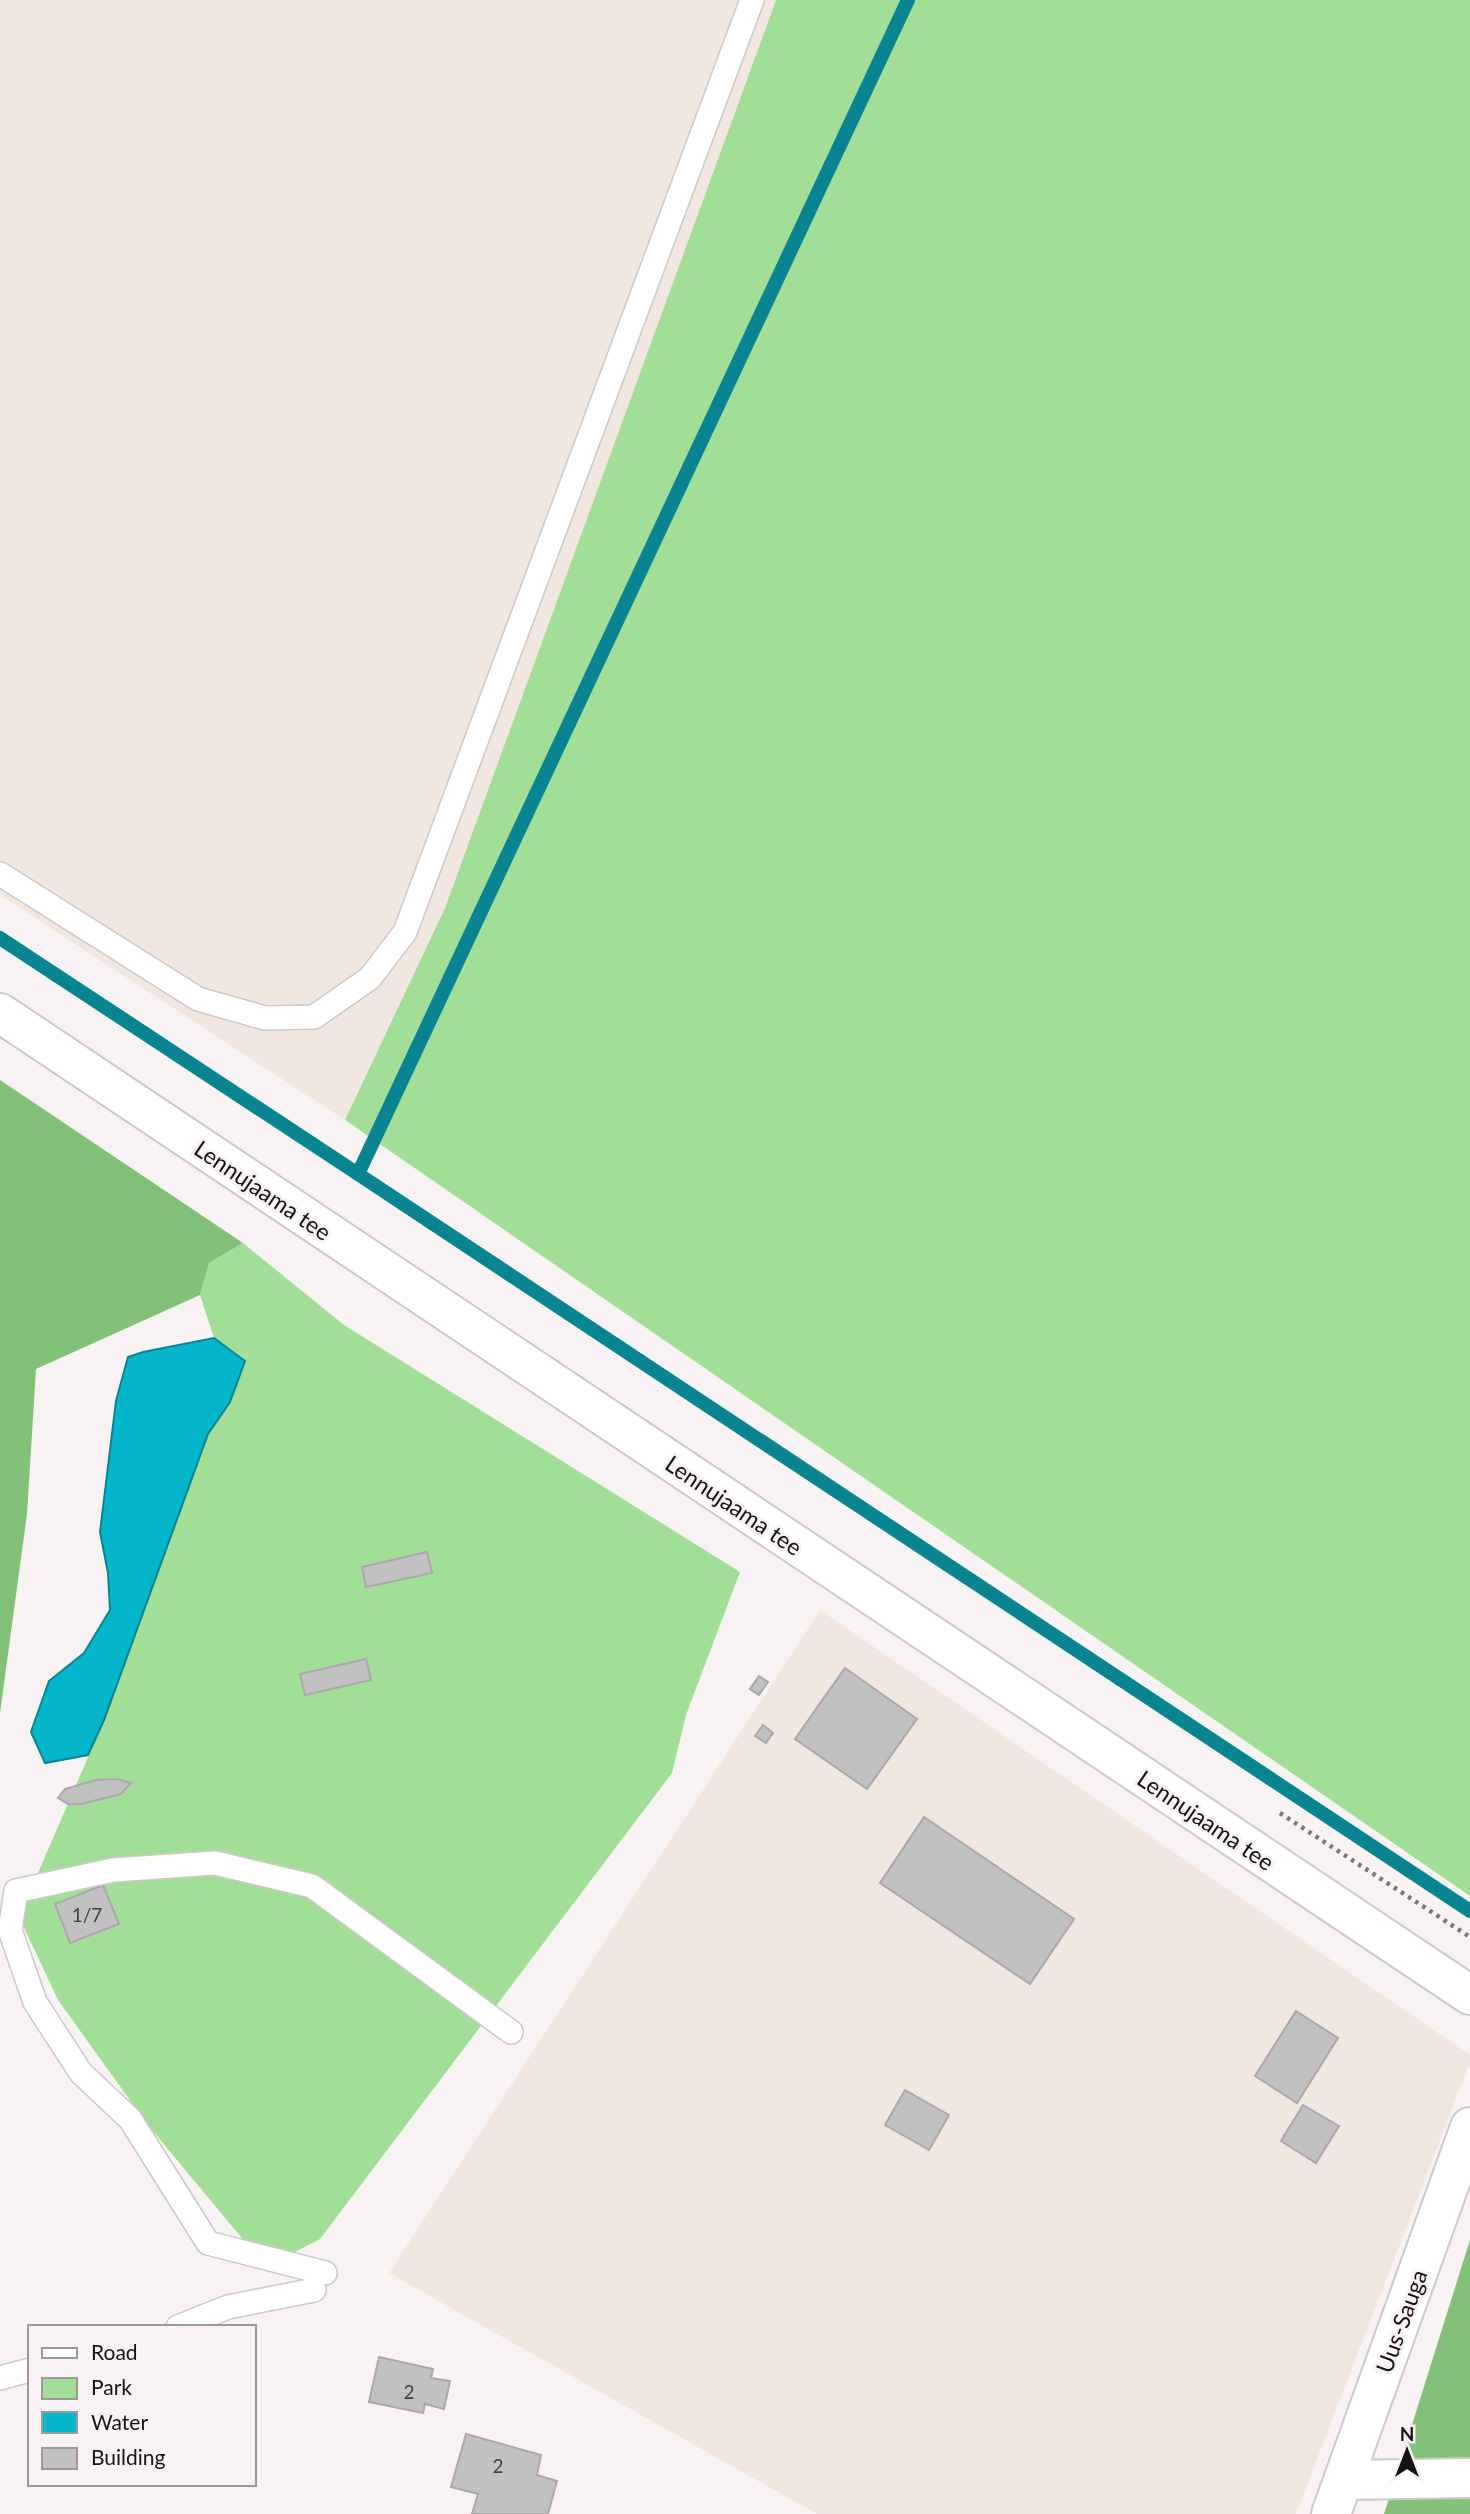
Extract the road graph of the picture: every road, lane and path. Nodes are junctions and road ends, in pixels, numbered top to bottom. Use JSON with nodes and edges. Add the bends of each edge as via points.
{"nodes":[{"id":1,"x":752,"y":0,"type":"edge"},
{"id":2,"x":0,"y":874,"type":"edge"},
{"id":3,"x":0,"y":1013,"type":"edge"},
{"id":4,"x":1470,"y":1995,"type":"edge"},
{"id":5,"x":511,"y":2032,"type":"dead end"},
{"id":6,"x":1470,"y":2127,"type":"edge"},
{"id":7,"x":183,"y":2325,"type":"edge"},
{"id":8,"x":28,"y":2371,"type":"edge"},
{"id":9,"x":0,"y":2378,"type":"edge"},
{"id":10,"x":1470,"y":2478,"type":"edge"},
{"id":11,"x":1337,"y":2497,"type":"edge"}],
"edges":[{"from":1,"to":2,"type":"lane","via":[[405,932],[370,978],[314,1017],[254,1015],[198,999]]},
{"from":3,"to":4,"type":"street","name":"Lennujaama tee"},
{"from":5,"to":7,"type":"lane","via":[[312,1886],[215,1863],[113,1870],[16,1891],[10,1930],[35,2002],[82,2073],[130,2119],[208,2243],[319,2282],[228,2307]]},
{"from":6,"to":11,"type":"street","name":"Uus-Sauga"},
{"from":8,"to":9,"type":"lane"},
{"from":10,"to":11,"type":"street"}]}
